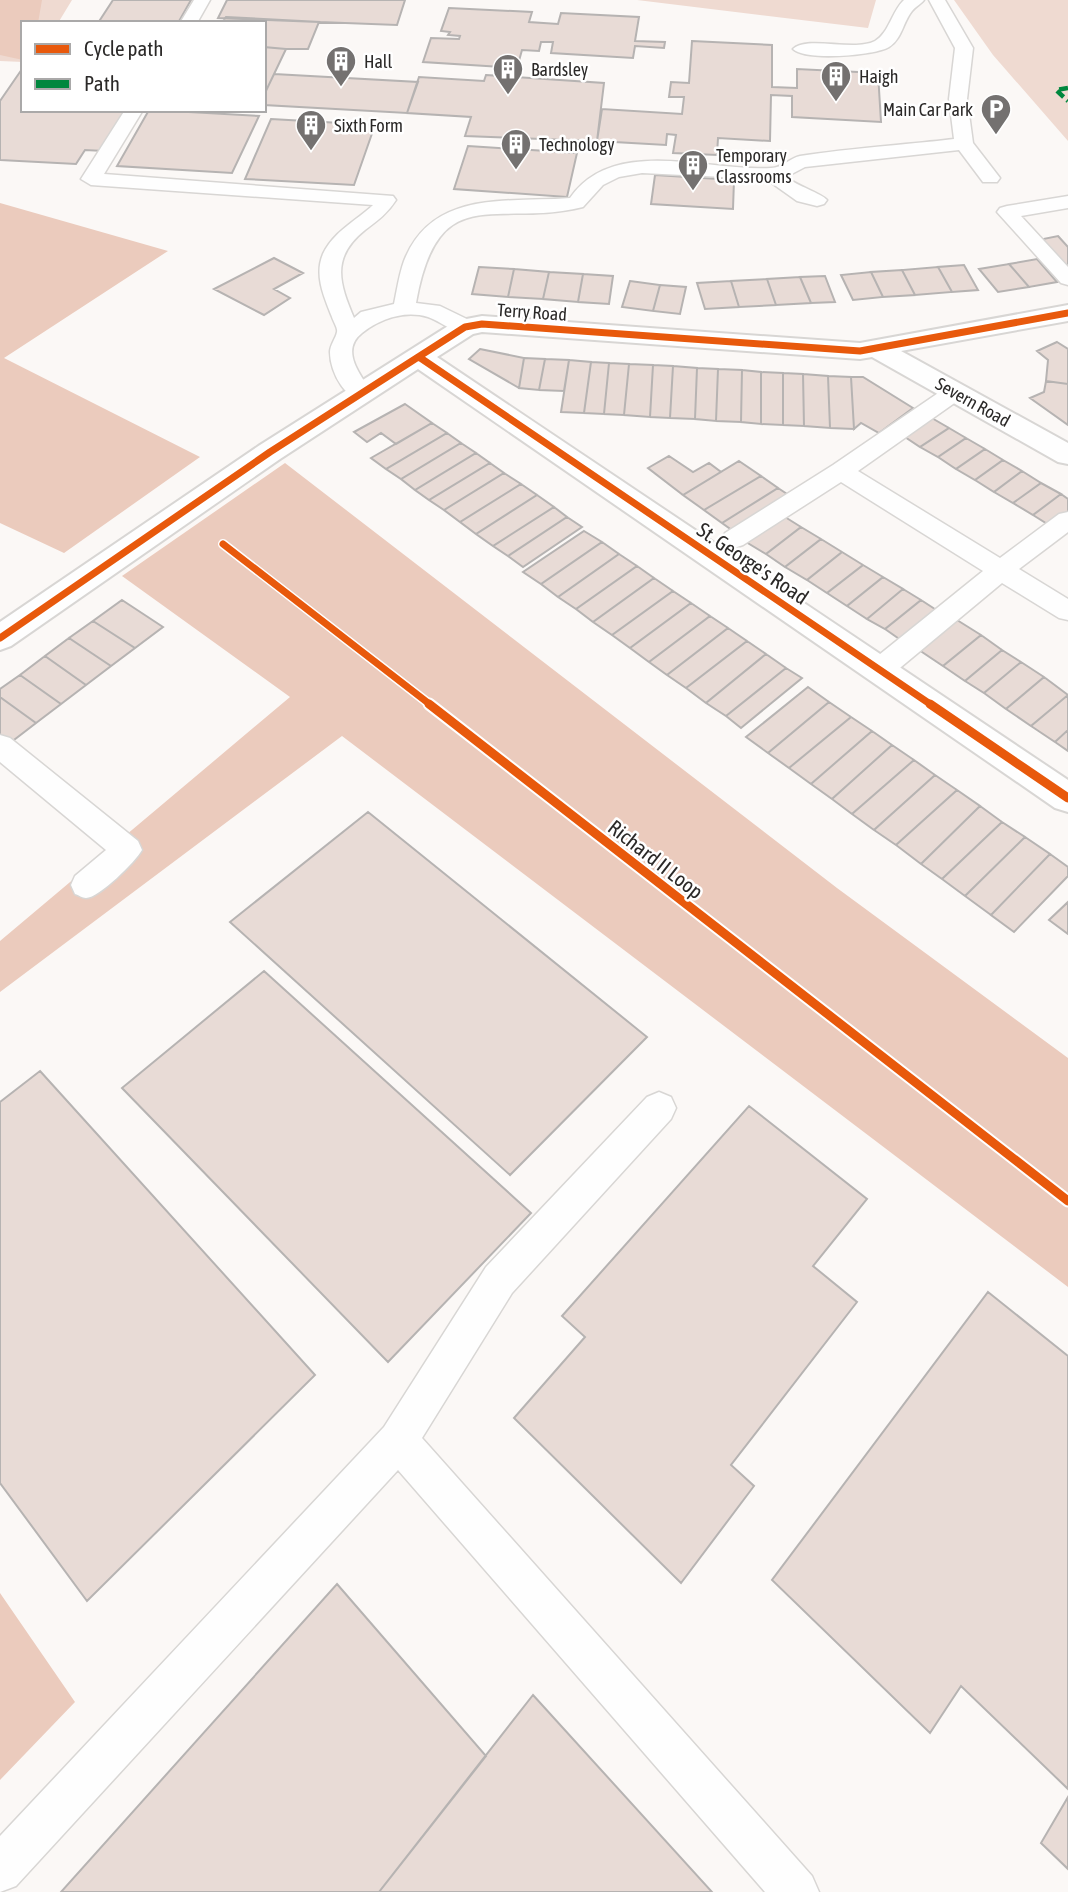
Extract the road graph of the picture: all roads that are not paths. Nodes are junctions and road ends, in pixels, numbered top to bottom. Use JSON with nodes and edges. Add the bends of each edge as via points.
{"nodes":[{"id":1,"x":202,"y":0,"type":"edge"},
{"id":2,"x":916,"y":0,"type":"edge"},
{"id":3,"x":931,"y":0,"type":"edge"},
{"id":4,"x":937,"y":0,"type":"edge"},
{"id":5,"x":189,"y":21,"type":"edge"},
{"id":6,"x":802,"y":49,"type":"dead end"},
{"id":7,"x":133,"y":112,"type":"edge"},
{"id":8,"x":964,"y":144,"type":"junction"},
{"id":9,"x":771,"y":174,"type":"junction"},
{"id":10,"x":990,"y":178,"type":"dead end"},
{"id":11,"x":817,"y":200,"type":"dead end"},
{"id":12,"x":1068,"y":202,"type":"edge"},
{"id":13,"x":1068,"y":279,"type":"edge"},
{"id":14,"x":404,"y":308,"type":"junction"},
{"id":15,"x":1068,"y":313,"type":"edge"},
{"id":16,"x":465,"y":327,"type":"junction"},
{"id":17,"x":349,"y":333,"type":"junction"},
{"id":18,"x":877,"y":349,"type":"junction"},
{"id":19,"x":419,"y":357,"type":"junction"},
{"id":20,"x":955,"y":392,"type":"junction"},
{"id":21,"x":362,"y":394,"type":"junction"},
{"id":22,"x":1068,"y":455,"type":"edge"},
{"id":23,"x":841,"y":471,"type":"junction"},
{"id":24,"x":1068,"y":520,"type":"edge"},
{"id":25,"x":734,"y":539,"type":"dead end"},
{"id":26,"x":1001,"y":570,"type":"junction"},
{"id":27,"x":1068,"y":611,"type":"edge"},
{"id":28,"x":0,"y":638,"type":"edge"},
{"id":29,"x":879,"y":670,"type":"junction"},
{"id":30,"x":0,"y":746,"type":"edge"},
{"id":31,"x":1068,"y":798,"type":"edge"},
{"id":32,"x":86,"y":885,"type":"dead end"},
{"id":33,"x":659,"y":1108,"type":"dead end"},
{"id":34,"x":398,"y":1441,"type":"junction"},
{"id":35,"x":0,"y":1870,"type":"edge"},
{"id":36,"x":796,"y":1892,"type":"edge"}],
"edges":[{"from":1,"to":5,"type":"lane"},
{"from":2,"to":6,"type":"lane","via":[[906,5],[887,41],[868,50]]},
{"from":3,"to":4,"type":"lane"},
{"from":4,"to":8,"type":"lane","via":[[964,48],[958,99]]},
{"from":7,"to":17,"type":"lane","via":[[91,179],[386,200],[380,212],[337,246],[329,262],[328,278]]},
{"from":8,"to":9,"type":"lane","via":[[797,162]]},
{"from":8,"to":10,"type":"lane"},
{"from":9,"to":11,"type":"lane","via":[[803,198]]},
{"from":9,"to":14,"type":"lane","via":[[642,167],[604,175],[587,186],[576,203],[469,209],[440,226],[417,256]]},
{"from":12,"to":13,"type":"lane","via":[[1007,212]]},
{"from":14,"to":16,"type":"lane","via":[[432,311]]},
{"from":14,"to":17,"type":"lane","via":[[369,317]]},
{"from":15,"to":18,"type":"street","name":"Terry Road"},
{"from":16,"to":18,"type":"street","name":"Terry Road","via":[[482,324]]},
{"from":16,"to":19,"type":"street"},
{"from":17,"to":21,"type":"lane","via":[[341,353],[348,378]]},
{"from":18,"to":20,"type":"street","name":"Severn Road"},
{"from":19,"to":21,"type":"street"},
{"from":19,"to":29,"type":"street","name":"St. George's Road"},
{"from":20,"to":22,"type":"street","name":"Severn Road"},
{"from":20,"to":23,"type":"lane"},
{"from":21,"to":28,"type":"street"},
{"from":23,"to":25,"type":"lane"},
{"from":23,"to":26,"type":"lane"},
{"from":24,"to":26,"type":"lane"},
{"from":26,"to":27,"type":"lane"},
{"from":26,"to":29,"type":"lane"},
{"from":29,"to":31,"type":"street","name":"St. George's Road"},
{"from":30,"to":32,"type":"lane","via":[[127,850]]},
{"from":33,"to":34,"type":"lane","via":[[499,1280]]},
{"from":34,"to":35,"type":"lane"},
{"from":34,"to":36,"type":"lane"}]}
